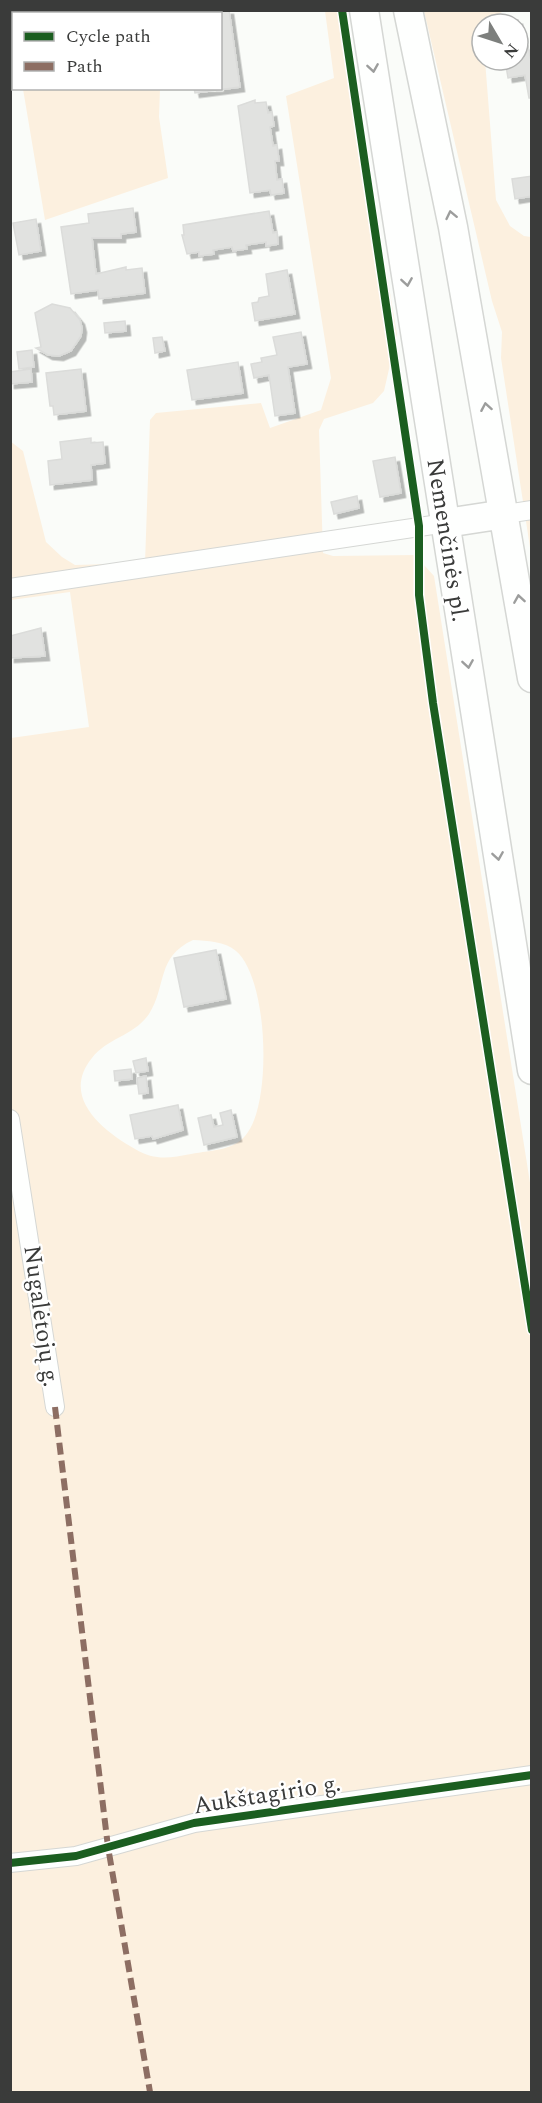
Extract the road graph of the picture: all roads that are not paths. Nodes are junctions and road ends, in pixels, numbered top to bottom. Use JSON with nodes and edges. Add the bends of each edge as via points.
{"nodes":[{"id":1,"x":364,"y":10,"type":"edge"},
{"id":2,"x":408,"y":10,"type":"edge"},
{"id":3,"x":518,"y":512,"type":"edge"},
{"id":4,"x":446,"y":523,"type":"junction"},
{"id":5,"x":10,"y":588,"type":"edge"},
{"id":6,"x":531,"y":678,"type":"edge"},
{"id":7,"x":531,"y":1070,"type":"edge"},
{"id":8,"x":10,"y":1119,"type":"edge"},
{"id":9,"x":55,"y":1407,"type":"dead end"},
{"id":10,"x":531,"y":1775,"type":"edge"},
{"id":11,"x":10,"y":1863,"type":"edge"}],
"edges":[{"from":1,"to":4,"type":"main road","name":"Nemenčinės pl.","one_way":true},
{"from":3,"to":2,"type":"main road","one_way":true},
{"from":3,"to":4,"type":"main road"},
{"from":6,"to":3,"type":"main road","one_way":true},
{"from":4,"to":5,"type":"street"},
{"from":4,"to":7,"type":"main road","name":"Nemenčinės pl.","one_way":true},
{"from":8,"to":9,"type":"street","name":"Nugalėtojų g."},
{"from":10,"to":11,"type":"street","name":"Aukštagirio g.","via":[[194,1823],[76,1856]]}]}
